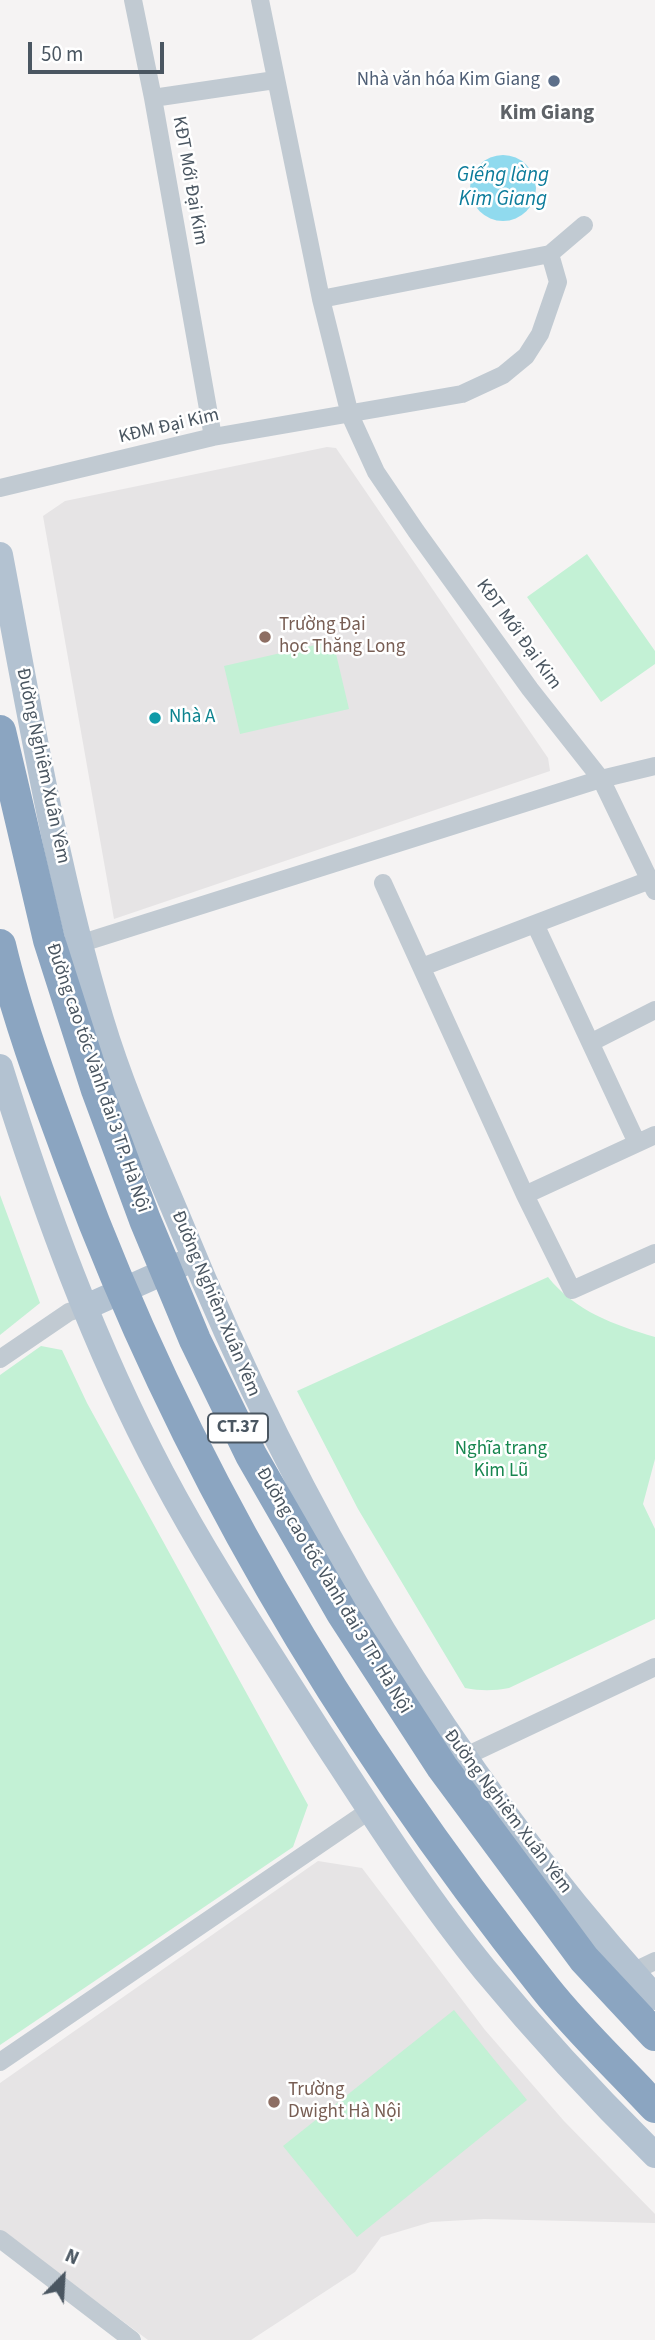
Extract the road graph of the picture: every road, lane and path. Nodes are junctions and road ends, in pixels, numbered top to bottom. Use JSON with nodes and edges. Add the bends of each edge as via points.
{"nodes":[{"id":1,"x":133,"y":0,"type":"edge"},
{"id":2,"x":260,"y":0,"type":"edge"},
{"id":3,"x":275,"y":80,"type":"junction"},
{"id":4,"x":153,"y":98,"type":"junction"},
{"id":5,"x":584,"y":225,"type":"dead end"},
{"id":6,"x":550,"y":254,"type":"junction"},
{"id":7,"x":321,"y":299,"type":"junction"},
{"id":8,"x":350,"y":415,"type":"junction"},
{"id":9,"x":213,"y":437,"type":"junction"},
{"id":10,"x":0,"y":488,"type":"edge"},
{"id":11,"x":0,"y":555,"type":"edge"},
{"id":12,"x":0,"y":731,"type":"edge"},
{"id":13,"x":655,"y":766,"type":"edge"},
{"id":14,"x":601,"y":779,"type":"junction"},
{"id":15,"x":383,"y":883,"type":"dead end"},
{"id":16,"x":653,"y":886,"type":"edge"},
{"id":17,"x":535,"y":924,"type":"junction"},
{"id":18,"x":79,"y":944,"type":"junction"},
{"id":19,"x":0,"y":945,"type":"edge"},
{"id":20,"x":422,"y":967,"type":"junction"},
{"id":21,"x":655,"y":1010,"type":"edge"},
{"id":22,"x":592,"y":1042,"type":"junction"},
{"id":23,"x":0,"y":1067,"type":"edge"},
{"id":24,"x":655,"y":1135,"type":"edge"},
{"id":25,"x":637,"y":1143,"type":"junction"},
{"id":26,"x":525,"y":1195,"type":"junction"},
{"id":27,"x":655,"y":1253,"type":"edge"},
{"id":28,"x":194,"y":1259,"type":"junction"},
{"id":29,"x":86,"y":1307,"type":"junction"},
{"id":30,"x":0,"y":1359,"type":"edge"},
{"id":31,"x":655,"y":1667,"type":"edge"},
{"id":32,"x":464,"y":1757,"type":"junction"},
{"id":33,"x":370,"y":1810,"type":"junction"},
{"id":34,"x":644,"y":1966,"type":"edge"},
{"id":35,"x":655,"y":1997,"type":"edge"},
{"id":36,"x":655,"y":2035,"type":"edge"},
{"id":37,"x":0,"y":2062,"type":"edge"},
{"id":38,"x":655,"y":2107,"type":"edge"},
{"id":39,"x":655,"y":2155,"type":"edge"},
{"id":40,"x":0,"y":2239,"type":"edge"},
{"id":41,"x":132,"y":2340,"type":"edge"}],
"edges":[{"from":1,"to":4,"type":"street","name":"KĐT Mới Đại Kim"},
{"from":2,"to":3,"type":"street","name":"KĐT Mới Đại Kim"},
{"from":3,"to":4,"type":"street","name":"KĐT Mới Đại Kim"},
{"from":3,"to":7,"type":"street","name":"KĐT Mới Đại Kim"},
{"from":4,"to":9,"type":"street","name":"KĐT Mới Đại Kim"},
{"from":5,"to":6,"type":"street"},
{"from":6,"to":7,"type":"street"},
{"from":6,"to":8,"type":"street","via":[[558,282],[551,308],[526,356],[503,375],[462,394]]},
{"from":7,"to":8,"type":"street","name":"KĐT Mới Đại Kim"},
{"from":8,"to":9,"type":"street","name":"KĐM Đại Kim"},
{"from":8,"to":14,"type":"street","name":"KĐT Mới Đại Kim","via":[[376,472],[416,531]]},
{"from":9,"to":10,"type":"street","name":"KĐM Đại Kim"},
{"from":11,"to":18,"type":"main road","name":"Đường Nghiêm Xuân Yêm"},
{"from":12,"to":36,"type":"highway","name":"Đường cao tốc Vành đai 3 TP. Hà Nội","number":"CT.37","via":[[49,940],[97,1090],[165,1268],[251,1455],[342,1612],[442,1766],[584,1959]]},
{"from":13,"to":14,"type":"street"},
{"from":14,"to":16,"type":"street","name":"KĐT Mới Đại Kim"},
{"from":14,"to":18,"type":"street"},
{"from":15,"to":20,"type":"street"},
{"from":16,"to":17,"type":"street","name":"KĐT Mới Đại Kim"},
{"from":17,"to":20,"type":"street","name":"KĐT Mới Đại Kim"},
{"from":17,"to":22,"type":"street"},
{"from":18,"to":28,"type":"main road","name":"Đường Nghiêm Xuân Yêm","via":[[112,1056]]},
{"from":19,"to":38,"type":"highway","number":"CT.37","via":[[50,1106],[99,1236],[150,1359],[214,1489],[300,1639],[401,1793],[546,1989]]},
{"from":20,"to":26,"type":"street"},
{"from":21,"to":22,"type":"street"},
{"from":22,"to":25,"type":"street"},
{"from":23,"to":29,"type":"main road","via":[[26,1151]]},
{"from":24,"to":25,"type":"street"},
{"from":25,"to":26,"type":"street"},
{"from":26,"to":27,"type":"street","via":[[572,1290]]},
{"from":28,"to":29,"type":"main road"},
{"from":28,"to":32,"type":"main road","name":"Đường Nghiêm Xuân Yêm","via":[[295,1478],[405,1670]]},
{"from":29,"to":30,"type":"street","via":[[69,1312]]},
{"from":29,"to":33,"type":"main road","via":[[162,1474],[260,1640]]},
{"from":31,"to":32,"type":"street"},
{"from":32,"to":34,"type":"main road","name":"Đường Nghiêm Xuân Yêm","via":[[540,1858]]},
{"from":33,"to":37,"type":"street"},
{"from":33,"to":39,"type":"main road","via":[[484,1969]]},
{"from":34,"to":35,"type":"main road","name":"Đường Nghiêm Xuân Yêm"},
{"from":40,"to":41,"type":"street"}]}
